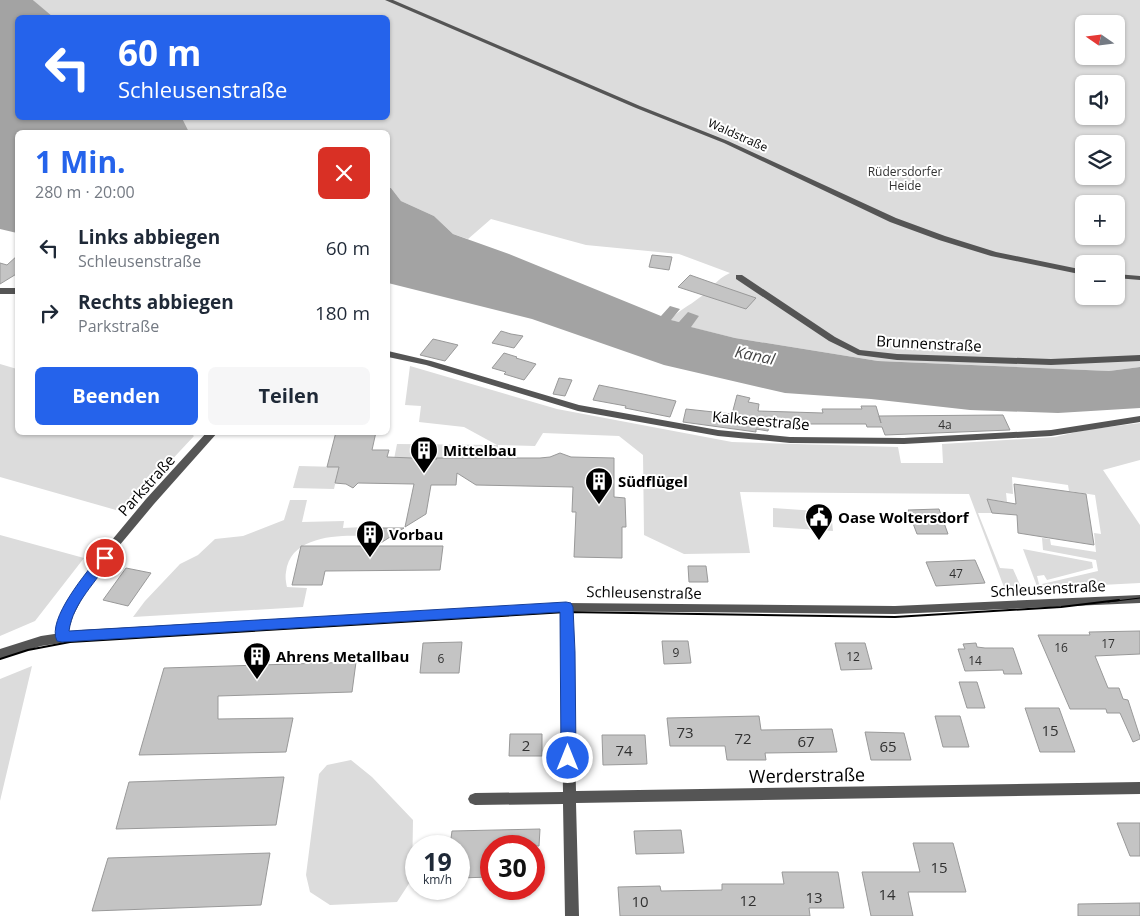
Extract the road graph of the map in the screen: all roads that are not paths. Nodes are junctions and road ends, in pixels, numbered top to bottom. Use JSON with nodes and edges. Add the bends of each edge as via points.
{"nodes":[{"id":1,"x":388,"y":0,"type":"edge"},
{"id":2,"x":1075,"y":271,"type":"edge"},
{"id":3,"x":739,"y":277,"type":"dead end"},
{"id":4,"x":1125,"y":277,"type":"edge"},
{"id":5,"x":1140,"y":278,"type":"edge"},
{"id":6,"x":0,"y":291,"type":"edge"},
{"id":7,"x":15,"y":291,"type":"edge"},
{"id":8,"x":390,"y":354,"type":"edge"},
{"id":9,"x":1140,"y":358,"type":"edge"},
{"id":10,"x":1140,"y":420,"type":"edge"},
{"id":11,"x":211,"y":435,"type":"edge"},
{"id":12,"x":1140,"y":599,"type":"edge"},
{"id":13,"x":566,"y":607,"type":"junction"},
{"id":14,"x":62,"y":637,"type":"junction"},
{"id":15,"x":0,"y":654,"type":"edge"},
{"id":16,"x":1140,"y":788,"type":"edge"},
{"id":17,"x":568,"y":798,"type":"junction"},
{"id":18,"x":475,"y":799,"type":"dead end"},
{"id":19,"x":572,"y":916,"type":"edge"}],
"edges":[{"from":1,"to":2,"type":"street","name":"Waldstraße","via":[[726,142],[893,220],[994,254]]},
{"from":3,"to":9,"type":"street","name":"Brunnenstraße","via":[[832,339],[858,352],[897,357],[1051,362]]},
{"from":4,"to":5,"type":"street"},
{"from":6,"to":7,"type":"street"},
{"from":8,"to":10,"type":"street","name":"Kalkseestraße","via":[[578,408],[718,433],[790,440],[904,441],[1041,434]]},
{"from":11,"to":14,"type":"street","name":"Parkstraße","via":[[126,529],[71,605]]},
{"from":12,"to":13,"type":"street","name":"Schleusenstraße","via":[[895,610]]},
{"from":13,"to":14,"type":"street","name":"Schleusenstraße"},
{"from":13,"to":17,"type":"street"},
{"from":14,"to":15,"type":"street","name":"Schleusenstraße"},
{"from":16,"to":17,"type":"street","name":"Werderstraße"},
{"from":17,"to":18,"type":"street","name":"Werderstraße"},
{"from":17,"to":19,"type":"street"}]}
